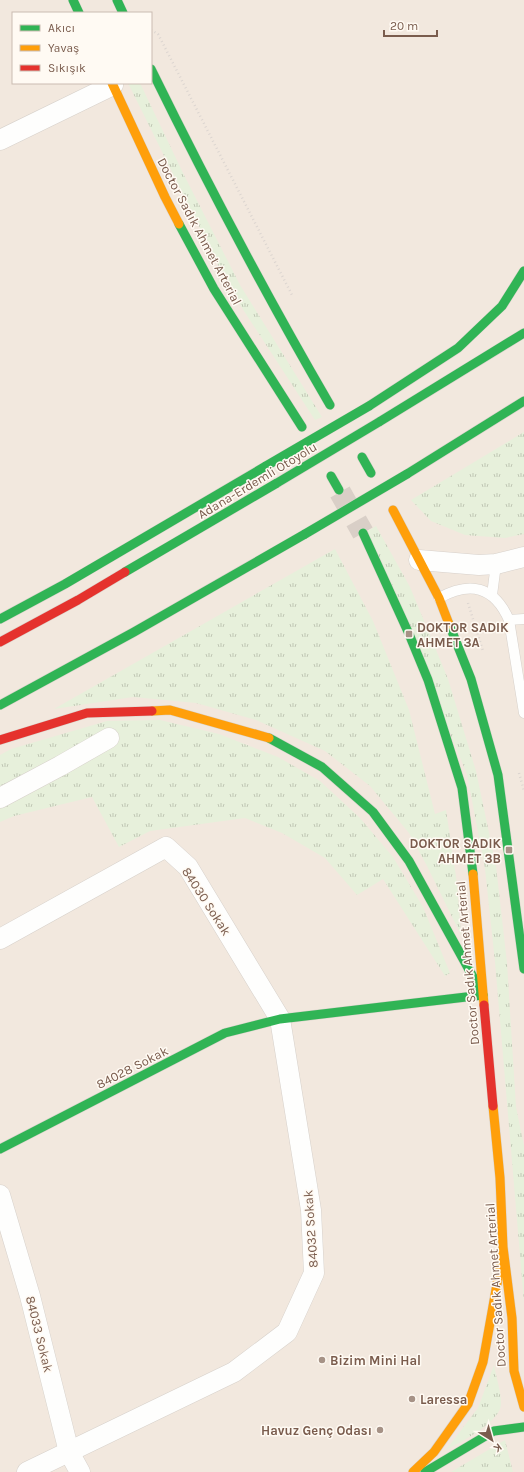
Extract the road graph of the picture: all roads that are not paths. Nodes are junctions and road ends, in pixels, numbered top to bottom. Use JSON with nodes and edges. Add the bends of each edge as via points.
{"nodes":[{"id":1,"x":72,"y":0,"type":"edge"},
{"id":2,"x":117,"y":0,"type":"edge"},
{"id":3,"x":78,"y":12,"type":"edge"},
{"id":4,"x":123,"y":12,"type":"edge"},
{"id":5,"x":152,"y":72,"type":"edge"},
{"id":6,"x":112,"y":84,"type":"edge"},
{"id":7,"x":0,"y":140,"type":"edge"},
{"id":8,"x":524,"y":271,"type":"edge"},
{"id":9,"x":524,"y":333,"type":"edge"},
{"id":10,"x":524,"y":401,"type":"edge"},
{"id":11,"x":330,"y":405,"type":"dead end"},
{"id":12,"x":302,"y":427,"type":"dead end"},
{"id":13,"x":362,"y":457,"type":"dead end"},
{"id":14,"x":371,"y":473,"type":"dead end"},
{"id":15,"x":331,"y":476,"type":"dead end"},
{"id":16,"x":339,"y":490,"type":"tunnel mouth"},
{"id":17,"x":393,"y":510,"type":"dead end"},
{"id":18,"x":362,"y":533,"type":"tunnel mouth"},
{"id":19,"x":524,"y":557,"type":"edge"},
{"id":20,"x":419,"y":560,"type":"junction"},
{"id":21,"x":496,"y":564,"type":"junction"},
{"id":22,"x":492,"y":595,"type":"junction"},
{"id":23,"x":439,"y":598,"type":"junction"},
{"id":24,"x":0,"y":619,"type":"edge"},
{"id":25,"x":524,"y":619,"type":"edge"},
{"id":26,"x":509,"y":620,"type":"junction"},
{"id":27,"x":0,"y":642,"type":"edge"},
{"id":28,"x":0,"y":705,"type":"edge"},
{"id":29,"x":524,"y":713,"type":"edge"},
{"id":30,"x":109,"y":738,"type":"dead end"},
{"id":31,"x":0,"y":740,"type":"edge"},
{"id":32,"x":0,"y":798,"type":"edge"},
{"id":33,"x":0,"y":939,"type":"edge"},
{"id":34,"x":523,"y":947,"type":"edge"},
{"id":35,"x":524,"y":969,"type":"edge"},
{"id":36,"x":483,"y":995,"type":"junction"},
{"id":37,"x":280,"y":1019,"type":"junction"},
{"id":38,"x":0,"y":1149,"type":"edge"},
{"id":39,"x":0,"y":1195,"type":"edge"},
{"id":40,"x":503,"y":1247,"type":"junction"},
{"id":41,"x":524,"y":1407,"type":"edge"},
{"id":42,"x":524,"y":1427,"type":"edge"},
{"id":43,"x":69,"y":1452,"type":"junction"},
{"id":44,"x":27,"y":1472,"type":"edge"},
{"id":45,"x":80,"y":1472,"type":"edge"},
{"id":46,"x":413,"y":1472,"type":"edge"},
{"id":47,"x":425,"y":1472,"type":"edge"}],
"edges":[{"from":1,"to":3,"type":"main road"},
{"from":2,"to":4,"type":"main road"},
{"from":5,"to":11,"type":"main road","via":[[257,275]]},
{"from":6,"to":7,"type":"street"},
{"from":6,"to":12,"type":"main road","name":"Doctor Sadık Ahmet Arterial","via":[[165,197],[214,289]]},
{"from":8,"to":24,"type":"main road","bridge":true,"via":[[502,306],[458,348],[369,406],[65,584]]},
{"from":9,"to":27,"type":"main road","name":"Adana-Erdemli Otoyolu","bridge":true,"via":[[277,483],[78,600]]},
{"from":10,"to":28,"type":"main road","bridge":true,"via":[[305,534]]},
{"from":13,"to":14,"type":"main road"},
{"from":15,"to":16,"type":"main road"},
{"from":17,"to":20,"type":"main road"},
{"from":18,"to":36,"type":"main road","name":"Doctor Sadık Ahmet Arterial","via":[[428,680],[462,788],[476,899]]},
{"from":19,"to":21,"type":"street"},
{"from":20,"to":21,"type":"street"},
{"from":20,"to":23,"type":"main road"},
{"from":21,"to":22,"type":"lane"},
{"from":22,"to":23,"type":"lane","via":[[463,588]]},
{"from":22,"to":26,"type":"lane","via":[[505,610]]},
{"from":23,"to":34,"type":"main road","via":[[471,679],[498,775]]},
{"from":25,"to":26,"type":"lane"},
{"from":26,"to":29,"type":"lane"},
{"from":30,"to":32,"type":"street"},
{"from":31,"to":36,"type":"main road","via":[[87,714],[170,710],[272,739],[322,767],[373,812],[409,861]]},
{"from":33,"to":37,"type":"street","name":"84030 Sokak","via":[[166,847],[188,867]]},
{"from":34,"to":35,"type":"main road"},
{"from":36,"to":37,"type":"main road","name":"84028 Sokak"},
{"from":36,"to":40,"type":"main road","name":"Doctor Sadık Ahmet Arterial","via":[[500,1178]]},
{"from":37,"to":38,"type":"main road","name":"84028 Sokak","via":[[225,1034]]},
{"from":37,"to":43,"type":"street","name":"84032 Sokak","via":[[311,1210],[314,1273],[287,1332],[234,1372]]},
{"from":39,"to":43,"type":"street","name":"84033 Sokak","via":[[30,1296]]},
{"from":40,"to":41,"type":"main road","name":"Doctor Sadık Ahmet Arterial","via":[[512,1318],[514,1370]]},
{"from":40,"to":46,"type":"main road","via":[[483,1362],[468,1404],[434,1452]]},
{"from":42,"to":47,"type":"main road","via":[[494,1431]]},
{"from":43,"to":44,"type":"street","name":"84032 Sokak"},
{"from":43,"to":45,"type":"street","name":"84033 Sokak"}]}
